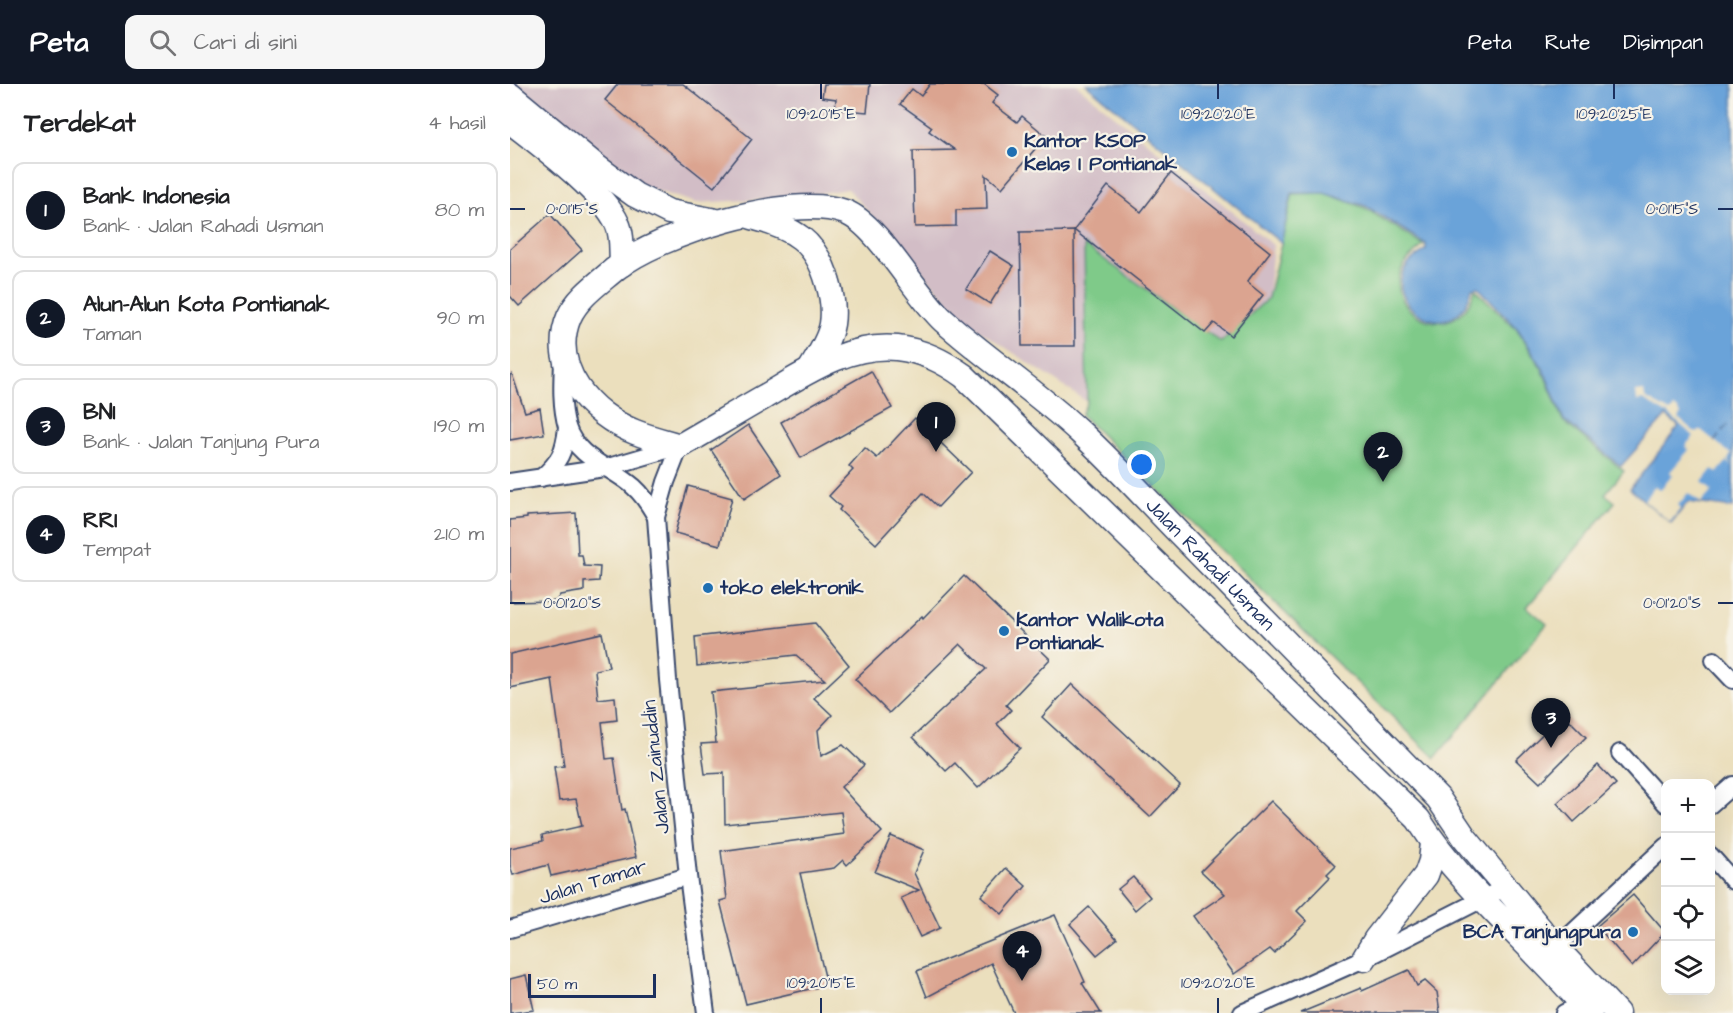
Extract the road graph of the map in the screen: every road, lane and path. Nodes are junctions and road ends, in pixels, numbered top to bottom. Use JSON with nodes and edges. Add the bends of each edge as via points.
{"nodes":[{"id":1,"x":510,"y":95,"type":"edge"},
{"id":2,"x":510,"y":121,"type":"edge"},
{"id":3,"x":747,"y":216,"type":"junction"},
{"id":4,"x":720,"y":221,"type":"junction"},
{"id":5,"x":622,"y":264,"type":"junction"},
{"id":6,"x":564,"y":360,"type":"junction"},
{"id":7,"x":810,"y":370,"type":"junction"},
{"id":8,"x":567,"y":428,"type":"junction"},
{"id":9,"x":680,"y":446,"type":"junction"},
{"id":10,"x":605,"y":468,"type":"junction"},
{"id":11,"x":541,"y":478,"type":"junction"},
{"id":12,"x":510,"y":482,"type":"edge"},
{"id":13,"x":656,"y":516,"type":"junction"},
{"id":14,"x":1714,"y":660,"type":"dead end"},
{"id":15,"x":1733,"y":680,"type":"edge"},
{"id":16,"x":1620,"y":753,"type":"dead end"},
{"id":17,"x":1733,"y":784,"type":"edge"},
{"id":18,"x":1661,"y":799,"type":"edge"},
{"id":19,"x":1715,"y":800,"type":"edge"},
{"id":20,"x":1433,"y":843,"type":"junction"},
{"id":21,"x":1661,"y":850,"type":"edge"},
{"id":22,"x":1715,"y":861,"type":"edge"},
{"id":23,"x":688,"y":876,"type":"junction"},
{"id":24,"x":1733,"y":881,"type":"edge"},
{"id":25,"x":1506,"y":886,"type":"junction"},
{"id":26,"x":1481,"y":899,"type":"junction"},
{"id":27,"x":510,"y":929,"type":"edge"},
{"id":28,"x":1556,"y":948,"type":"junction"},
{"id":29,"x":1364,"y":959,"type":"junction"},
{"id":30,"x":1579,"y":1010,"type":"edge"},
{"id":31,"x":706,"y":1013,"type":"edge"},
{"id":32,"x":1242,"y":1013,"type":"edge"},
{"id":33,"x":1617,"y":1013,"type":"edge"}],
"edges":[{"from":1,"to":4,"type":"highway","via":[[652,206]]},
{"from":2,"to":5,"type":"highway","via":[[609,208],[618,225]]},
{"from":3,"to":4,"type":"highway","name":"Jalan Rahadi Usman"},
{"from":3,"to":7,"type":"highway","via":[[791,230],[806,240],[825,271],[832,326]]},
{"from":3,"to":25,"type":"highway","name":"Jalan Rahadi Usman","via":[[780,209],[835,209],[864,224],[943,320],[1080,432],[1438,798],[1465,838]]},
{"from":4,"to":5,"type":"highway","via":[[677,235]]},
{"from":5,"to":6,"type":"highway","via":[[594,287],[573,312],[564,341]]},
{"from":6,"to":8,"type":"street","via":[[562,386]]},
{"from":6,"to":9,"type":"highway","via":[[575,384],[606,416],[634,432]]},
{"from":7,"to":9,"type":"highway","name":"Jalan Rahadi Usman"},
{"from":7,"to":20,"type":"highway","name":"Jalan Rahadi Usman","via":[[843,355],[894,348],[932,356],[964,376],[1418,819]]},
{"from":8,"to":10,"type":"street","via":[[576,444]]},
{"from":8,"to":11,"type":"street","via":[[560,458]]},
{"from":9,"to":10,"type":"street"},
{"from":9,"to":13,"type":"street","name":"Jalan Zainuddin"},
{"from":10,"to":11,"type":"street"},
{"from":10,"to":13,"type":"street","via":[[635,488]]},
{"from":11,"to":12,"type":"street"},
{"from":13,"to":23,"type":"street","name":"Jalan Zainuddin"},
{"from":14,"to":15,"type":"street"},
{"from":16,"to":18,"type":"street"},
{"from":17,"to":19,"type":"street"},
{"from":20,"to":26,"type":"highway","name":"Jalan Rahadi Usman"},
{"from":20,"to":29,"type":"highway","via":[[1426,875]]},
{"from":21,"to":28,"type":"street"},
{"from":22,"to":24,"type":"street"},
{"from":23,"to":27,"type":"street","name":"Jalan Tamar"},
{"from":23,"to":31,"type":"street","name":"Jalan Zainuddin"},
{"from":25,"to":26,"type":"street"},
{"from":25,"to":28,"type":"highway","name":"Jalan Rahadi Usman"},
{"from":26,"to":29,"type":"street"},
{"from":26,"to":30,"type":"highway","name":"Jalan Rahadi Usman"},
{"from":28,"to":33,"type":"highway","name":"Jalan Rahadi Usman"},
{"from":29,"to":32,"type":"street"}]}
